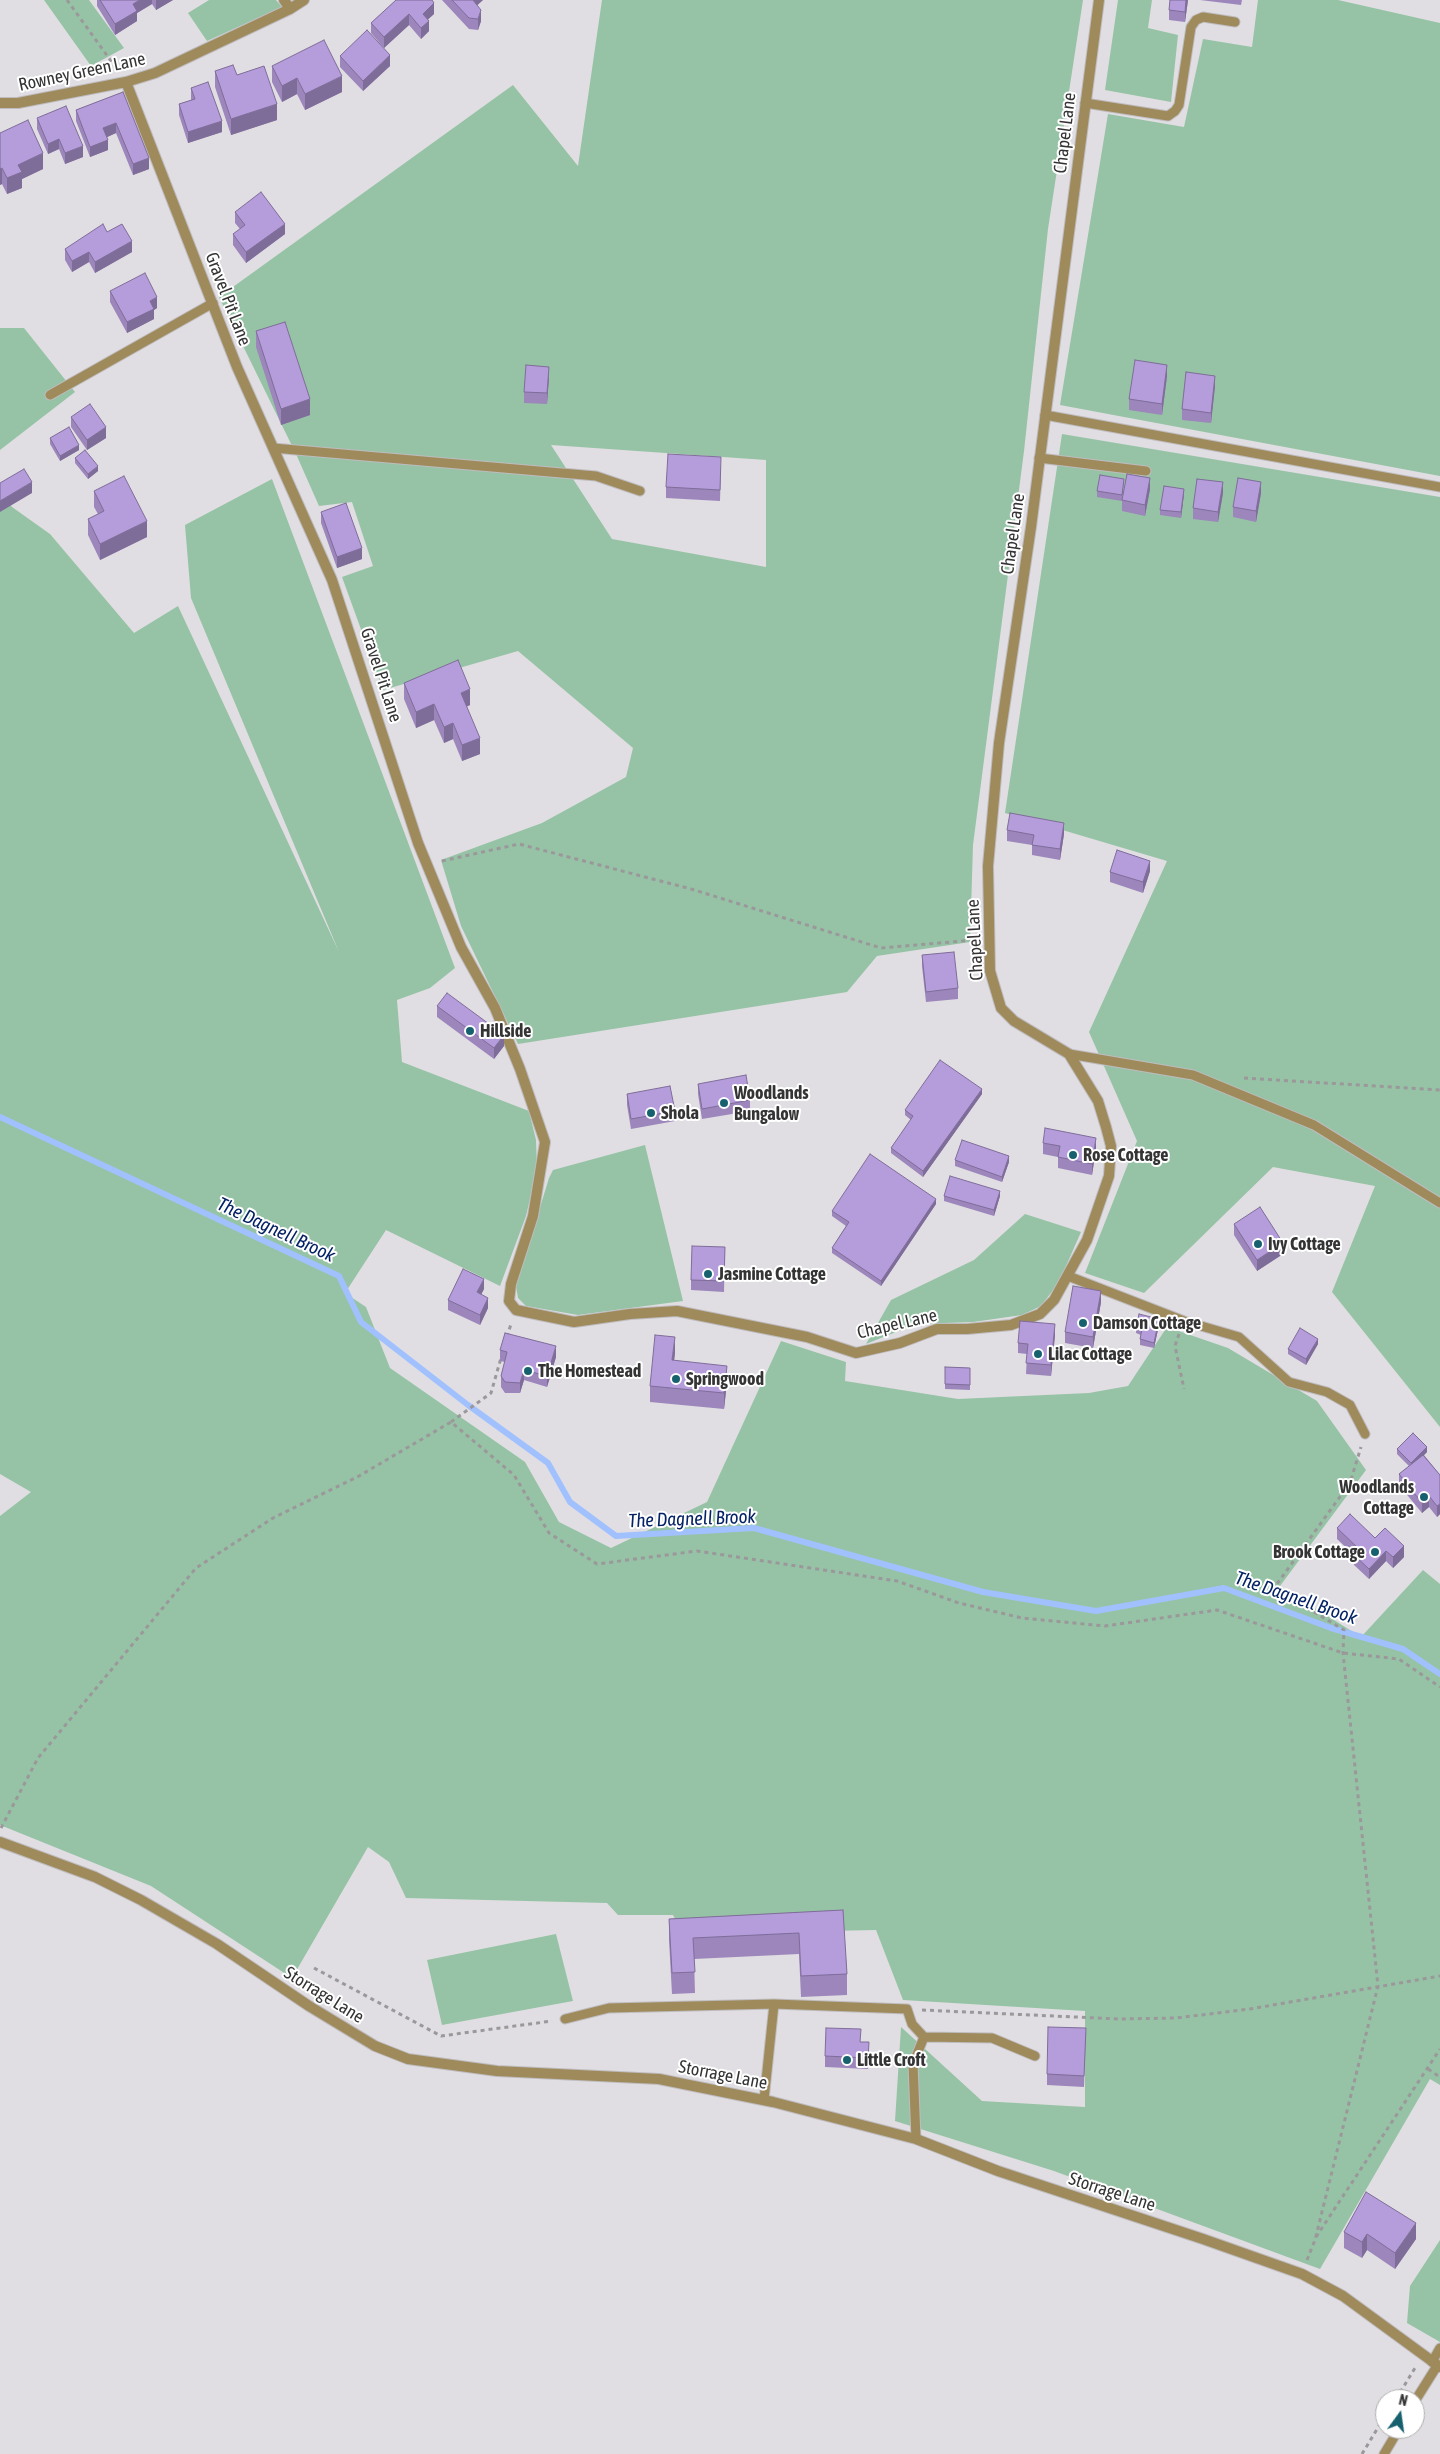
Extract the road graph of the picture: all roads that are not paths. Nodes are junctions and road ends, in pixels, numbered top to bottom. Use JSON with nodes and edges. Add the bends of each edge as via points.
{"nodes":[{"id":1,"x":284,"y":0,"type":"edge"},
{"id":2,"x":304,"y":0,"type":"edge"},
{"id":3,"x":1099,"y":0,"type":"edge"},
{"id":4,"x":290,"y":9,"type":"junction"},
{"id":5,"x":1235,"y":22,"type":"dead end"},
{"id":6,"x":126,"y":82,"type":"junction"},
{"id":7,"x":0,"y":103,"type":"edge"},
{"id":8,"x":1085,"y":103,"type":"junction"},
{"id":9,"x":213,"y":302,"type":"junction"},
{"id":10,"x":50,"y":395,"type":"dead end"},
{"id":11,"x":1045,"y":415,"type":"junction"},
{"id":12,"x":273,"y":448,"type":"junction"},
{"id":13,"x":1040,"y":458,"type":"junction"},
{"id":14,"x":1146,"y":471,"type":"dead end"},
{"id":15,"x":1440,"y":487,"type":"edge"},
{"id":16,"x":640,"y":491,"type":"dead end"},
{"id":17,"x":1069,"y":1054,"type":"junction"},
{"id":18,"x":1440,"y":1203,"type":"edge"},
{"id":19,"x":1068,"y":1276,"type":"junction"},
{"id":20,"x":516,"y":1310,"type":"joint"},
{"id":21,"x":1365,"y":1434,"type":"road end"},
{"id":22,"x":0,"y":1842,"type":"edge"},
{"id":23,"x":774,"y":2004,"type":"junction"},
{"id":24,"x":565,"y":2020,"type":"road end"},
{"id":25,"x":924,"y":2037,"type":"junction"},
{"id":26,"x":1035,"y":2056,"type":"dead end"},
{"id":27,"x":764,"y":2100,"type":"junction"},
{"id":28,"x":916,"y":2139,"type":"junction"},
{"id":29,"x":1440,"y":2348,"type":"edge"},
{"id":30,"x":1436,"y":2365,"type":"edge"},
{"id":31,"x":1422,"y":2389,"type":"edge"},
{"id":32,"x":1393,"y":2439,"type":"edge"},
{"id":33,"x":1384,"y":2454,"type":"edge"}],
"edges":[{"from":1,"to":4,"type":"street"},
{"from":2,"to":4,"type":"street","name":"Rowney Green Lane"},
{"from":3,"to":8,"type":"street","name":"Chapel Lane"},
{"from":4,"to":6,"type":"street","name":"Rowney Green Lane","via":[[155,73]]},
{"from":5,"to":8,"type":"lane","via":[[1203,17],[1191,27],[1179,104],[1168,116]]},
{"from":6,"to":7,"type":"street","name":"Rowney Green Lane","via":[[18,103]]},
{"from":6,"to":9,"type":"street","name":"Gravel Pit Lane"},
{"from":8,"to":11,"type":"street","name":"Chapel Lane"},
{"from":9,"to":10,"type":"lane"},
{"from":9,"to":12,"type":"street","name":"Gravel Pit Lane","via":[[237,367]]},
{"from":11,"to":13,"type":"street","name":"Chapel Lane"},
{"from":11,"to":15,"type":"lane"},
{"from":12,"to":16,"type":"lane","via":[[596,476]]},
{"from":12,"to":20,"type":"street","name":"Gravel Pit Lane","via":[[332,580],[427,865],[461,947],[494,1008],[520,1069],[545,1142],[534,1216],[511,1284],[509,1301]]},
{"from":13,"to":14,"type":"lane"},
{"from":13,"to":17,"type":"street","name":"Chapel Lane","via":[[999,743],[988,866],[990,971],[1001,1008],[1014,1021]]},
{"from":17,"to":18,"type":"lane","via":[[1193,1075],[1314,1125]]},
{"from":17,"to":19,"type":"street","name":"Chapel Lane","via":[[1098,1101],[1111,1146],[1111,1162],[1095,1220]]},
{"from":19,"to":20,"type":"street","name":"Chapel Lane","via":[[1054,1300],[1040,1314],[1011,1325],[937,1329],[900,1343],[856,1352],[807,1337],[677,1311],[574,1322]]},
{"from":19,"to":21,"type":"lane","via":[[1184,1321],[1239,1337],[1289,1382],[1327,1392],[1350,1404]]},
{"from":22,"to":27,"type":"street","name":"Storrage Lane","via":[[95,1877],[141,1900],[217,1944],[375,2046],[408,2059],[497,2071],[659,2079]]},
{"from":23,"to":24,"type":"lane","via":[[609,2008]]},
{"from":23,"to":25,"type":"lane","via":[[907,2009],[912,2024]]},
{"from":23,"to":27,"type":"lane"},
{"from":25,"to":26,"type":"lane","via":[[992,2038]]},
{"from":25,"to":28,"type":"lane","via":[[913,2064]]},
{"from":27,"to":28,"type":"street","name":"Storrage Lane"},
{"from":28,"to":30,"type":"street","name":"Storrage Lane","via":[[998,2171],[1302,2274],[1343,2296]]},
{"from":29,"to":30,"type":"lane"},
{"from":30,"to":31,"type":"lane"},
{"from":32,"to":33,"type":"lane"}]}
